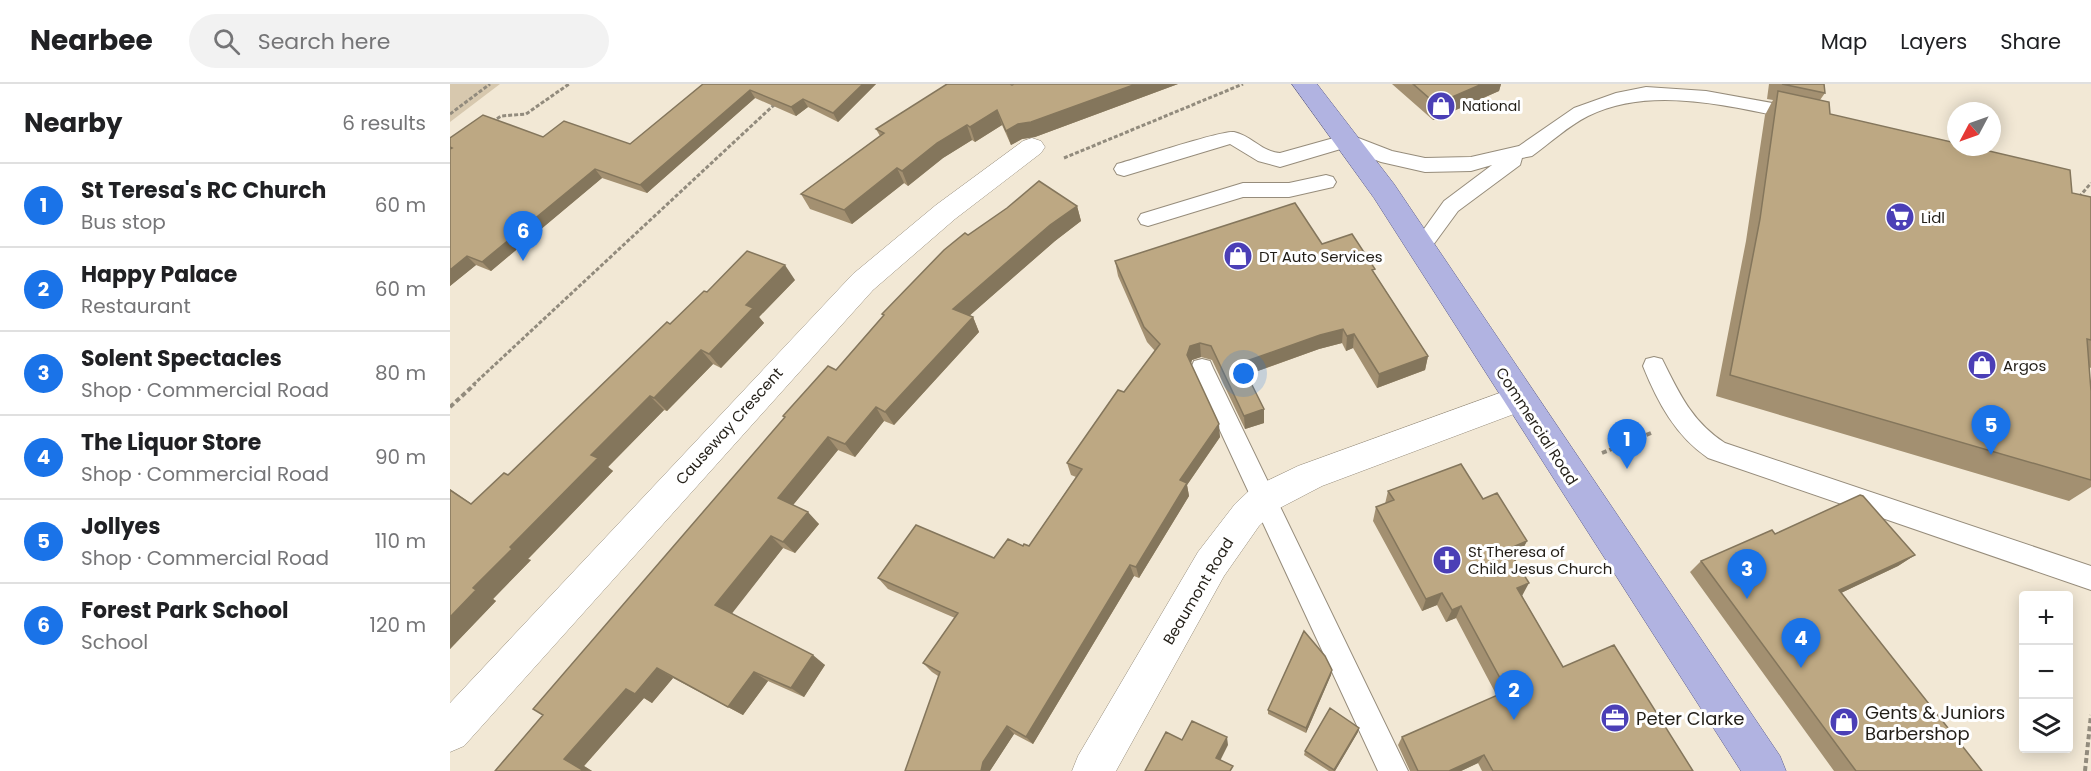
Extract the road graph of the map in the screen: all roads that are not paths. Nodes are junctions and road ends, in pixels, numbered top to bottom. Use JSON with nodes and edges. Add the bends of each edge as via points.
{"nodes":[{"id":1,"x":1304,"y":84,"type":"edge"},
{"id":2,"x":1821,"y":119,"type":"edge"},
{"id":3,"x":1349,"y":142,"type":"junction"},
{"id":4,"x":1032,"y":147,"type":"road end"},
{"id":5,"x":1525,"y":152,"type":"junction"},
{"id":6,"x":1280,"y":160,"type":"junction"},
{"id":7,"x":1124,"y":169,"type":"dead end"},
{"id":8,"x":1326,"y":182,"type":"dead end"},
{"id":9,"x":1259,"y":189,"type":"junction"},
{"id":10,"x":1148,"y":219,"type":"dead end"},
{"id":11,"x":1421,"y":247,"type":"junction"},
{"id":12,"x":1654,"y":366,"type":"dead end"},
{"id":13,"x":1202,"y":368,"type":"dead end"},
{"id":14,"x":1519,"y":399,"type":"junction"},
{"id":15,"x":1264,"y":499,"type":"junction"},
{"id":16,"x":2091,"y":578,"type":"edge"},
{"id":17,"x":450,"y":732,"type":"edge"},
{"id":18,"x":1093,"y":771,"type":"edge"},
{"id":19,"x":1394,"y":771,"type":"edge"},
{"id":20,"x":1765,"y":771,"type":"edge"}],
"edges":[{"from":1,"to":3,"type":"main road","name":"Commercial Road"},
{"from":2,"to":5,"type":"lane","via":[[1706,97],[1646,93],[1581,112]]},
{"from":3,"to":5,"type":"lane","via":[[1388,157],[1425,165],[1471,164]]},
{"from":3,"to":6,"type":"lane"},
{"from":3,"to":11,"type":"main road","name":"Commercial Road"},
{"from":4,"to":17,"type":"street","name":"Causeway Crescent","via":[[965,195],[863,282]]},
{"from":5,"to":11,"type":"lane","via":[[1451,206]]},
{"from":6,"to":7,"type":"lane","via":[[1264,159],[1238,139],[1230,138]]},
{"from":6,"to":9,"type":"lane","via":[[1262,175]]},
{"from":8,"to":9,"type":"lane","via":[[1289,190]]},
{"from":9,"to":10,"type":"lane","via":[[1233,192]]},
{"from":11,"to":14,"type":"main road","name":"Commercial Road"},
{"from":12,"to":16,"type":"lane","via":[[1671,405],[1683,421],[1703,442],[1737,459]]},
{"from":13,"to":15,"type":"lane"},
{"from":14,"to":15,"type":"street","name":"Beaumont Road","via":[[1310,476]]},
{"from":14,"to":20,"type":"main road","name":"Commercial Road"},
{"from":15,"to":18,"type":"street","name":"Beaumont Road","via":[[1246,515],[1211,564]]},
{"from":15,"to":19,"type":"lane"}]}
